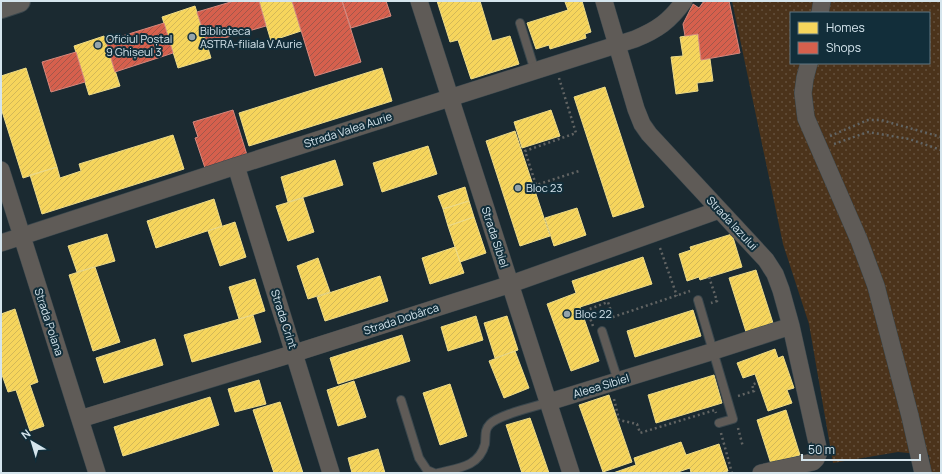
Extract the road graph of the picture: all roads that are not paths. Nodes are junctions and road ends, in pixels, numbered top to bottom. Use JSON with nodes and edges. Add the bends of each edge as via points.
{"nodes":[{"id":1,"x":19,"y":1,"type":"edge"},
{"id":2,"x":419,"y":1,"type":"edge"},
{"id":3,"x":604,"y":1,"type":"edge"},
{"id":4,"x":684,"y":1,"type":"edge"},
{"id":5,"x":822,"y":1,"type":"edge"},
{"id":6,"x":1,"y":7,"type":"edge"},
{"id":7,"x":820,"y":12,"type":"edge"},
{"id":8,"x":520,"y":23,"type":"dead end"},
{"id":9,"x":617,"y":45,"type":"junction"},
{"id":10,"x":809,"y":64,"type":"edge"},
{"id":11,"x":535,"y":71,"type":"junction"},
{"id":12,"x":450,"y":98,"type":"junction"},
{"id":13,"x":236,"y":166,"type":"junction"},
{"id":14,"x":1,"y":170,"type":"edge"},
{"id":15,"x":719,"y":210,"type":"junction"},
{"id":16,"x":22,"y":236,"type":"junction"},
{"id":17,"x":1,"y":243,"type":"edge"},
{"id":18,"x":511,"y":284,"type":"junction"},
{"id":19,"x":702,"y":302,"type":"road end"},
{"id":20,"x":791,"y":326,"type":"junction"},
{"id":21,"x":600,"y":328,"type":"road end"},
{"id":22,"x":714,"y":351,"type":"junction"},
{"id":23,"x":295,"y":353,"type":"junction"},
{"id":24,"x":618,"y":381,"type":"junction"},
{"id":25,"x":401,"y":400,"type":"dead end"},
{"id":26,"x":549,"y":402,"type":"junction"},
{"id":27,"x":80,"y":419,"type":"junction"},
{"id":28,"x":719,"y":423,"type":"road end"},
{"id":29,"x":97,"y":473,"type":"edge"},
{"id":30,"x":331,"y":473,"type":"edge"},
{"id":31,"x":434,"y":473,"type":"edge"},
{"id":32,"x":438,"y":473,"type":"edge"},
{"id":33,"x":571,"y":473,"type":"edge"},
{"id":34,"x":761,"y":473,"type":"edge"},
{"id":35,"x":923,"y":473,"type":"edge"}],
"edges":[{"from":1,"to":6,"type":"street"},
{"from":2,"to":12,"type":"street","name":"Strada Sibiel"},
{"from":3,"to":9,"type":"street","name":"Strada Iazului"},
{"from":4,"to":9,"type":"street","name":"Strada Valea Aurie","via":[[667,21],[651,32]]},
{"from":5,"to":7,"type":"street"},
{"from":8,"to":11,"type":"lane"},
{"from":9,"to":11,"type":"street","name":"Strada Valea Aurie"},
{"from":9,"to":15,"type":"street","name":"Strada Iazului","via":[[642,124]]},
{"from":10,"to":35,"type":"street","via":[[803,93],[806,118],[876,286]]},
{"from":11,"to":12,"type":"street","name":"Strada Valea Aurie"},
{"from":12,"to":13,"type":"street","name":"Strada Valea Aurie"},
{"from":12,"to":18,"type":"street","name":"Strada Sibiel"},
{"from":13,"to":16,"type":"street","name":"Strada Valea Aurie"},
{"from":13,"to":23,"type":"street","name":"Strada Crint"},
{"from":14,"to":16,"type":"street","name":"Strada Poiana"},
{"from":15,"to":18,"type":"street","name":"Strada Dobârca"},
{"from":15,"to":20,"type":"street","name":"Strada Iazului","via":[[766,260],[775,274]]},
{"from":16,"to":17,"type":"street","name":"Strada Valea Aurie"},
{"from":16,"to":27,"type":"street","name":"Strada Poiana"},
{"from":18,"to":23,"type":"street","name":"Strada Dobârca"},
{"from":18,"to":26,"type":"street","name":"Strada Sibiel"},
{"from":19,"to":22,"type":"lane"},
{"from":20,"to":22,"type":"street","name":"Aleea Sibiel"},
{"from":20,"to":34,"type":"street","name":"Strada Iazului","via":[[819,452],[813,462]]},
{"from":21,"to":24,"type":"lane"},
{"from":22,"to":24,"type":"street","name":"Aleea Sibiel"},
{"from":22,"to":28,"type":"lane","via":[[733,418]]},
{"from":23,"to":27,"type":"street","name":"Strada Dobârca"},
{"from":23,"to":30,"type":"street","name":"Strada Crint"},
{"from":24,"to":26,"type":"street","name":"Aleea Sibiel"},
{"from":25,"to":31,"type":"lane","via":[[419,458],[427,470]]},
{"from":26,"to":32,"type":"lane","name":"Aleea Sibiel","via":[[491,422],[485,430],[481,454],[472,464]]},
{"from":26,"to":33,"type":"street","name":"Strada Sibiel"},
{"from":27,"to":29,"type":"street","name":"Strada Poiana"}]}
